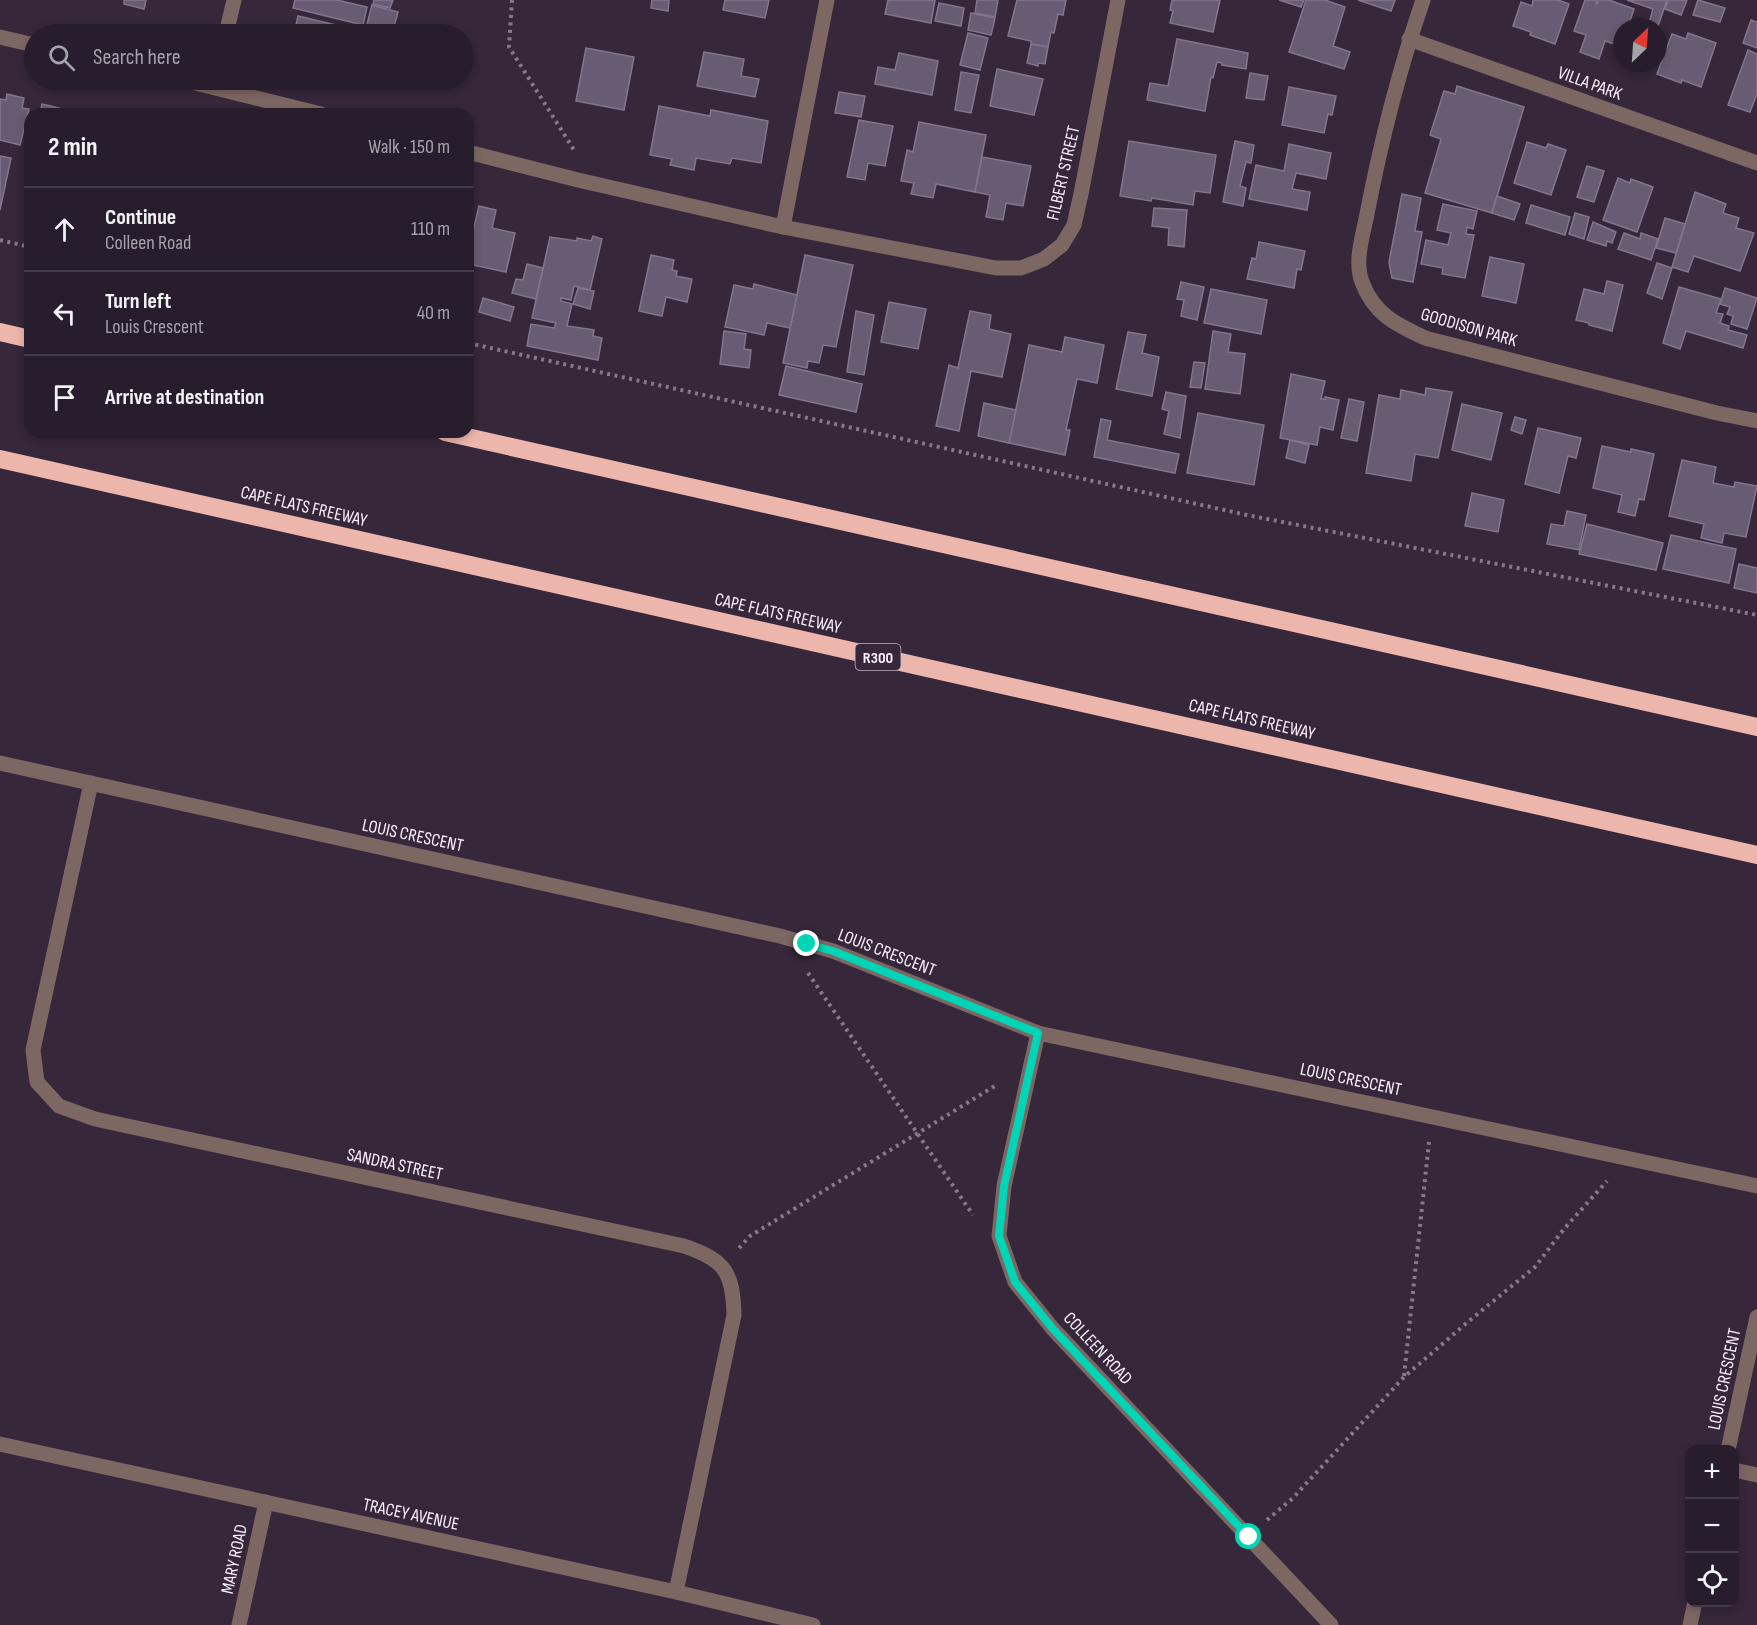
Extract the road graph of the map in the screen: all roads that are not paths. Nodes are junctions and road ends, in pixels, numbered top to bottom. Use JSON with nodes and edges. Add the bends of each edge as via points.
{"nodes":[{"id":1,"x":234,"y":0,"type":"edge"},
{"id":2,"x":827,"y":0,"type":"edge"},
{"id":3,"x":1118,"y":0,"type":"edge"},
{"id":4,"x":1423,"y":0,"type":"edge"},
{"id":5,"x":228,"y":24,"type":"edge"},
{"id":6,"x":0,"y":37,"type":"edge"},
{"id":7,"x":1410,"y":39,"type":"junction"},
{"id":8,"x":24,"y":43,"type":"edge"},
{"id":9,"x":239,"y":90,"type":"edge"},
{"id":10,"x":300,"y":108,"type":"edge"},
{"id":11,"x":474,"y":154,"type":"edge"},
{"id":12,"x":1757,"y":163,"type":"edge"},
{"id":13,"x":783,"y":227,"type":"junction"},
{"id":14,"x":0,"y":332,"type":"edge"},
{"id":15,"x":24,"y":338,"type":"edge"},
{"id":16,"x":1757,"y":420,"type":"edge"},
{"id":17,"x":472,"y":438,"type":"edge"},
{"id":18,"x":0,"y":459,"type":"edge"},
{"id":19,"x":1757,"y":727,"type":"edge"},
{"id":20,"x":0,"y":763,"type":"edge"},
{"id":21,"x":91,"y":783,"type":"junction"},
{"id":22,"x":1757,"y":855,"type":"edge"},
{"id":23,"x":1038,"y":1033,"type":"junction"},
{"id":24,"x":1757,"y":1186,"type":"edge"},
{"id":25,"x":1757,"y":1317,"type":"edge"},
{"id":26,"x":0,"y":1444,"type":"edge"},
{"id":27,"x":1729,"y":1445,"type":"edge"},
{"id":28,"x":1739,"y":1471,"type":"edge"},
{"id":29,"x":1757,"y":1475,"type":"edge"},
{"id":30,"x":266,"y":1502,"type":"junction"},
{"id":31,"x":676,"y":1592,"type":"junction"},
{"id":32,"x":1694,"y":1607,"type":"edge"},
{"id":33,"x":239,"y":1625,"type":"edge"},
{"id":34,"x":813,"y":1625,"type":"edge"},
{"id":35,"x":1331,"y":1625,"type":"edge"},
{"id":36,"x":1690,"y":1625,"type":"edge"}],
"edges":[{"from":1,"to":5,"type":"street"},
{"from":2,"to":13,"type":"street"},
{"from":3,"to":13,"type":"street","name":"FILBERT STREET","via":[[1074,225],[1062,245],[1044,260],[1021,268],[996,268]]},
{"from":4,"to":7,"type":"street","name":"GOODISON PARK"},
{"from":6,"to":8,"type":"street"},
{"from":7,"to":12,"type":"street","name":"VILLA PARK"},
{"from":7,"to":16,"type":"street","name":"GOODISON PARK","via":[[1376,168],[1359,257],[1360,279],[1372,303],[1392,322],[1425,338]]},
{"from":9,"to":10,"type":"street"},
{"from":11,"to":13,"type":"street","name":"FILBERT STREET"},
{"from":14,"to":15,"type":"highway"},
{"from":17,"to":19,"type":"highway"},
{"from":18,"to":22,"type":"highway","name":"CAPE FLATS FREEWAY","number":"R300"},
{"from":20,"to":21,"type":"street","name":"LOUIS CRESCENT"},
{"from":21,"to":23,"type":"street","name":"LOUIS CRESCENT","via":[[780,936],[833,951]]},
{"from":21,"to":31,"type":"street","name":"SANDRA STREET","via":[[33,1050],[37,1082],[59,1106],[94,1119],[684,1246],[705,1253],[723,1267],[733,1288],[734,1315]]},
{"from":23,"to":24,"type":"street","name":"LOUIS CRESCENT"},
{"from":23,"to":35,"type":"street","name":"COLLEEN ROAD","via":[[1004,1186],[999,1236],[1015,1282],[1053,1329]]},
{"from":25,"to":27,"type":"street","name":"LOUIS CRESCENT"},
{"from":26,"to":30,"type":"street","name":"TRACEY AVENUE"},
{"from":28,"to":29,"type":"street"},
{"from":30,"to":31,"type":"street","name":"TRACEY AVENUE"},
{"from":30,"to":33,"type":"street","name":"MARY ROAD"},
{"from":31,"to":34,"type":"street","name":"TRACEY AVENUE"},
{"from":32,"to":36,"type":"street"}]}
